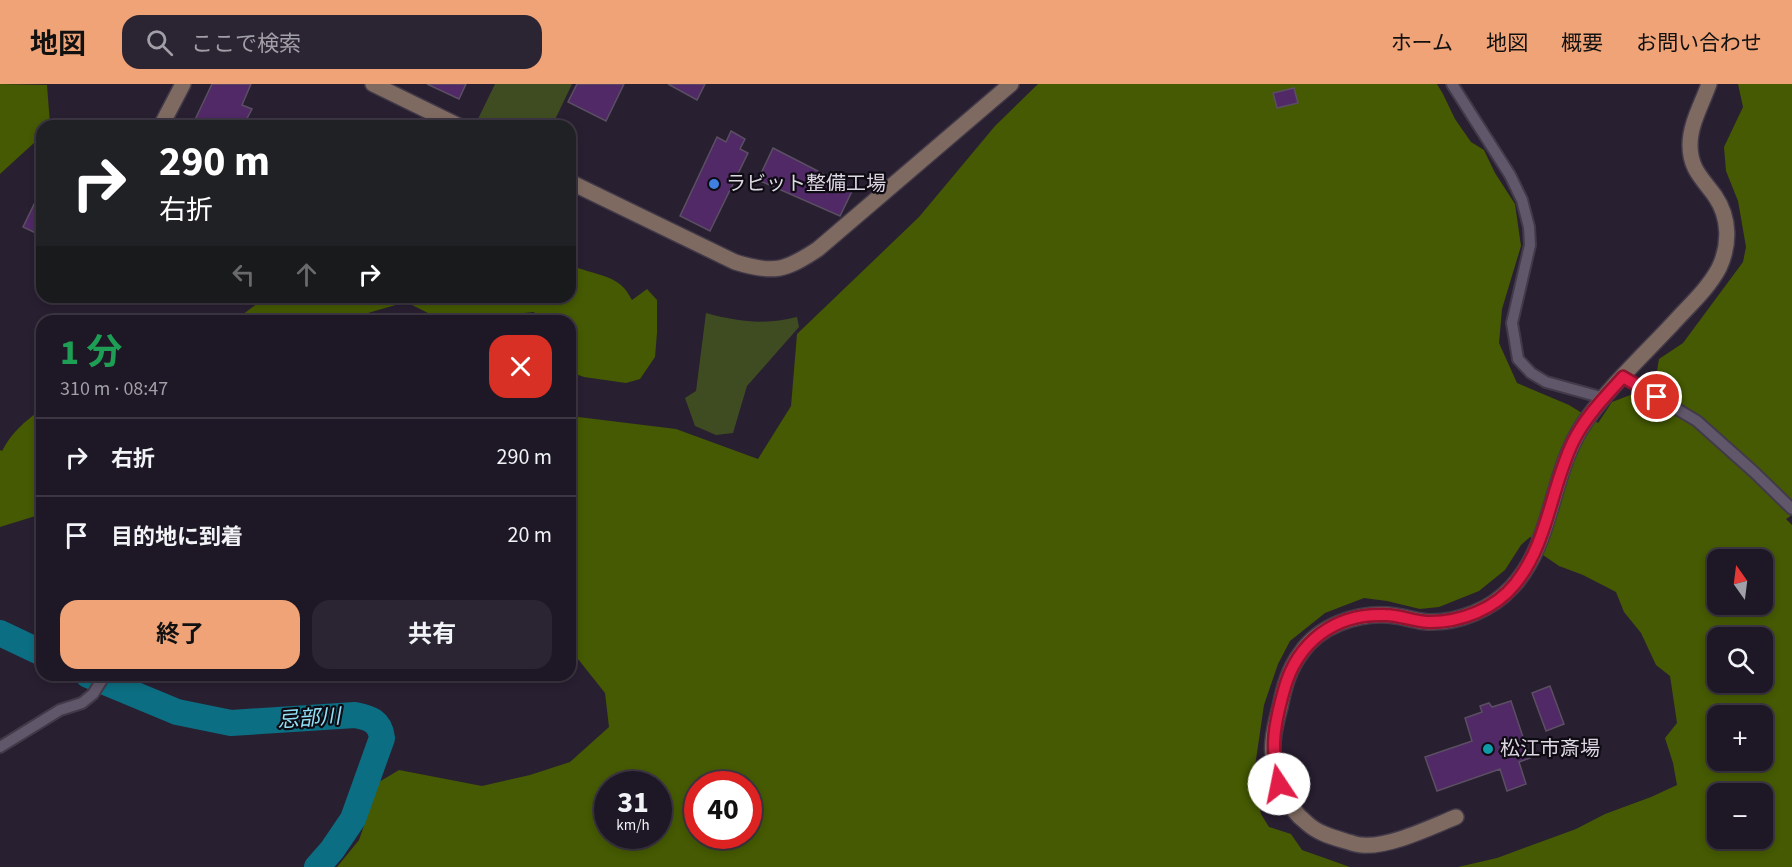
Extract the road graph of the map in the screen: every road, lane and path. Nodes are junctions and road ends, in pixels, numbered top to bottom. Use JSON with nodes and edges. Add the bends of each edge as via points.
{"nodes":[{"id":1,"x":183,"y":84,"type":"edge"},
{"id":2,"x":373,"y":84,"type":"edge"},
{"id":3,"x":1011,"y":84,"type":"edge"},
{"id":4,"x":1452,"y":84,"type":"edge"},
{"id":5,"x":1709,"y":84,"type":"edge"},
{"id":6,"x":164,"y":120,"type":"edge"},
{"id":7,"x":447,"y":120,"type":"edge"},
{"id":8,"x":576,"y":185,"type":"edge"},
{"id":9,"x":1623,"y":377,"type":"junction"},
{"id":10,"x":1604,"y":398,"type":"junction"},
{"id":11,"x":1792,"y":509,"type":"edge"},
{"id":12,"x":101,"y":681,"type":"edge"},
{"id":13,"x":0,"y":747,"type":"edge"},
{"id":14,"x":1456,"y":817,"type":"dead end"}],
"edges":[{"from":1,"to":6,"type":"street"},
{"from":2,"to":7,"type":"street"},
{"from":3,"to":8,"type":"street","via":[[818,249],[797,263],[780,268],[756,268],[735,262]]},
{"from":4,"to":10,"type":"street","via":[[1510,175],[1530,226],[1530,245],[1512,323],[1518,359],[1546,382]]},
{"from":5,"to":9,"type":"street","via":[[1694,123],[1690,147],[1697,174],[1726,217],[1724,257],[1694,302]]},
{"from":9,"to":10,"type":"street"},
{"from":9,"to":11,"type":"street","via":[[1697,421]]},
{"from":10,"to":14,"type":"street","via":[[1573,441],[1533,556],[1504,596],[1477,612],[1442,621],[1374,615],[1344,621],[1309,643],[1288,676],[1273,742],[1274,762],[1279,784],[1291,806],[1308,824],[1330,837],[1362,846],[1386,843]]},
{"from":12,"to":13,"type":"street","via":[[82,703],[60,710]]}]}
